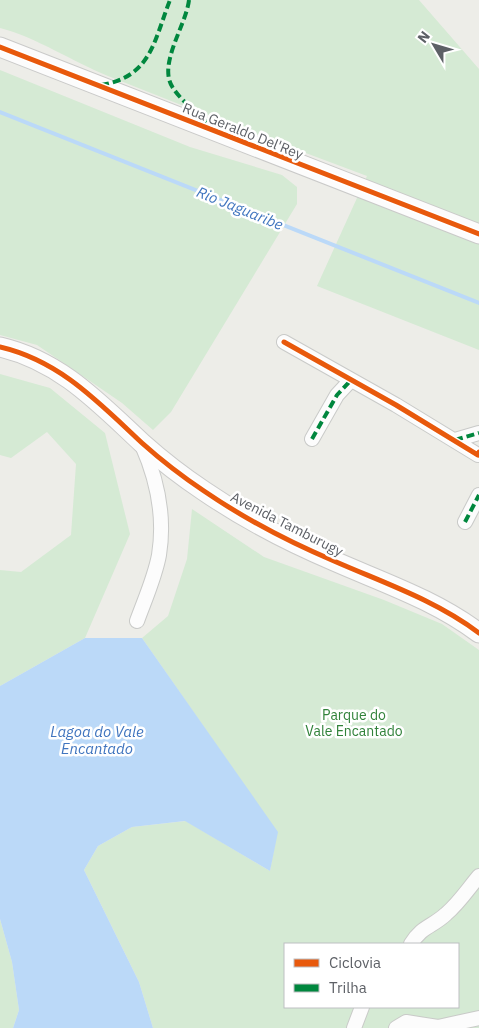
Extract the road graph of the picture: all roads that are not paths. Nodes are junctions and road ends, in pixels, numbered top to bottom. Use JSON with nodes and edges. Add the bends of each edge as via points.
{"nodes":[{"id":1,"x":0,"y":47,"type":"edge"},
{"id":2,"x":479,"y":234,"type":"edge"},
{"id":3,"x":284,"y":342,"type":"dead end"},
{"id":4,"x":0,"y":347,"type":"edge"},
{"id":5,"x":351,"y":380,"type":"junction"},
{"id":6,"x":479,"y":433,"type":"edge"},
{"id":7,"x":312,"y":439,"type":"dead end"},
{"id":8,"x":455,"y":440,"type":"junction"},
{"id":9,"x":141,"y":442,"type":"junction"},
{"id":10,"x":479,"y":456,"type":"edge"},
{"id":11,"x":479,"y":495,"type":"edge"},
{"id":12,"x":465,"y":522,"type":"dead end"},
{"id":13,"x":137,"y":621,"type":"dead end"},
{"id":14,"x":479,"y":633,"type":"edge"},
{"id":15,"x":479,"y":876,"type":"edge"},
{"id":16,"x":412,"y":943,"type":"edge"},
{"id":17,"x":362,"y":1008,"type":"edge"},
{"id":18,"x":479,"y":1018,"type":"edge"},
{"id":19,"x":354,"y":1028,"type":"edge"},
{"id":20,"x":396,"y":1028,"type":"edge"}],
"edges":[{"from":1,"to":2,"type":"main road","name":"Rua Geraldo Del'Rey"},
{"from":3,"to":5,"type":"street"},
{"from":4,"to":9,"type":"main road","name":"Avenida Tamburugy","via":[[33,357],[74,381]]},
{"from":5,"to":7,"type":"street","via":[[337,395]]},
{"from":5,"to":8,"type":"street"},
{"from":6,"to":8,"type":"street"},
{"from":8,"to":10,"type":"street"},
{"from":9,"to":13,"type":"street","via":[[153,468],[160,527],[159,554]]},
{"from":9,"to":14,"type":"main road","name":"Avenida Tamburugy","via":[[202,490],[237,512],[332,561],[433,603]]},
{"from":11,"to":12,"type":"street"},
{"from":15,"to":16,"type":"street","via":[[458,903],[418,932]]},
{"from":17,"to":19,"type":"street"},
{"from":18,"to":20,"type":"street","via":[[438,1026],[406,1022]]}]}
